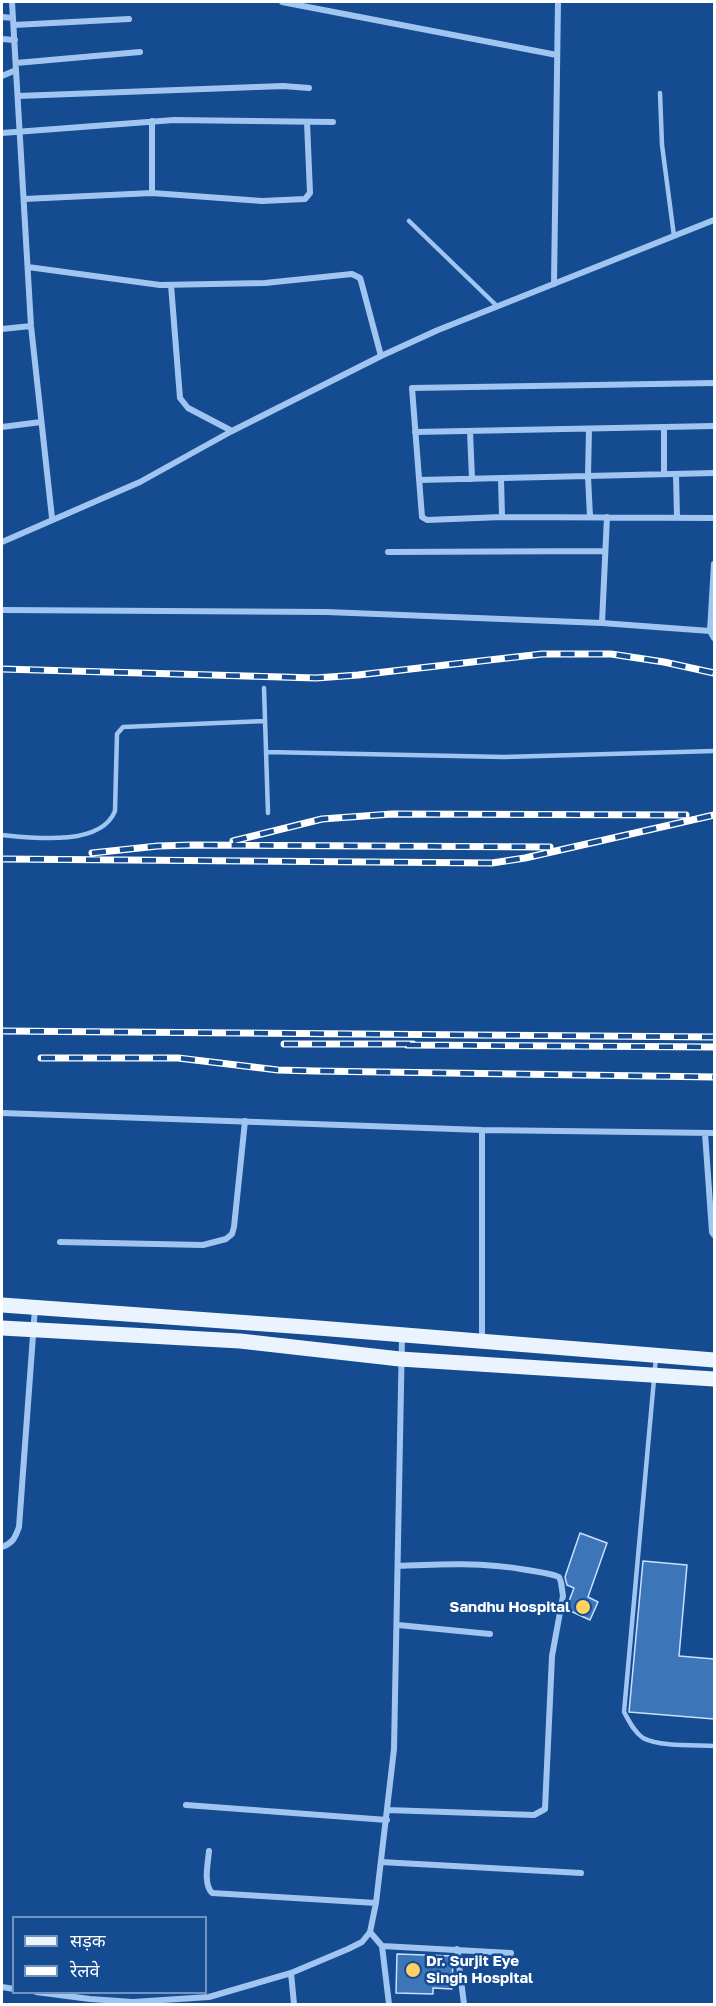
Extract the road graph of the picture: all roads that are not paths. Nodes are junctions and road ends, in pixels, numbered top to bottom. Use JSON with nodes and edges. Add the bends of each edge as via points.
{"nodes":[{"id":1,"x":12,"y":2,"type":"edge"},
{"id":2,"x":282,"y":2,"type":"edge"},
{"id":3,"x":558,"y":2,"type":"edge"},
{"id":4,"x":2,"y":17,"type":"edge"},
{"id":5,"x":129,"y":19,"type":"dead end"},
{"id":6,"x":14,"y":22,"type":"junction"},
{"id":7,"x":2,"y":39,"type":"edge"},
{"id":8,"x":15,"y":40,"type":"junction"},
{"id":9,"x":140,"y":52,"type":"dead end"},
{"id":10,"x":557,"y":55,"type":"junction"},
{"id":11,"x":16,"y":66,"type":"junction"},
{"id":12,"x":2,"y":76,"type":"edge"},
{"id":13,"x":309,"y":88,"type":"dead end"},
{"id":14,"x":660,"y":93,"type":"dead end"},
{"id":15,"x":18,"y":96,"type":"junction"},
{"id":16,"x":152,"y":121,"type":"junction"},
{"id":17,"x":308,"y":122,"type":"junction"},
{"id":18,"x":333,"y":122,"type":"dead end"},
{"id":19,"x":20,"y":132,"type":"junction"},
{"id":20,"x":2,"y":133,"type":"edge"},
{"id":21,"x":152,"y":193,"type":"junction"},
{"id":22,"x":24,"y":199,"type":"junction"},
{"id":23,"x":714,"y":220,"type":"edge"},
{"id":24,"x":409,"y":221,"type":"dead end"},
{"id":25,"x":674,"y":236,"type":"junction"},
{"id":26,"x":28,"y":267,"type":"junction"},
{"id":27,"x":554,"y":284,"type":"junction"},
{"id":28,"x":171,"y":285,"type":"junction"},
{"id":29,"x":497,"y":306,"type":"junction"},
{"id":30,"x":32,"y":326,"type":"junction"},
{"id":31,"x":2,"y":329,"type":"edge"},
{"id":32,"x":381,"y":356,"type":"junction"},
{"id":33,"x":714,"y":383,"type":"edge"},
{"id":34,"x":41,"y":422,"type":"junction"},
{"id":35,"x":714,"y":426,"type":"edge"},
{"id":36,"x":2,"y":427,"type":"edge"},
{"id":37,"x":664,"y":427,"type":"junction"},
{"id":38,"x":589,"y":429,"type":"junction"},
{"id":39,"x":231,"y":431,"type":"junction"},
{"id":40,"x":470,"y":431,"type":"junction"},
{"id":41,"x":415,"y":432,"type":"junction"},
{"id":42,"x":714,"y":473,"type":"edge"},
{"id":43,"x":664,"y":474,"type":"junction"},
{"id":44,"x":676,"y":474,"type":"junction"},
{"id":45,"x":588,"y":476,"type":"junction"},
{"id":46,"x":472,"y":478,"type":"junction"},
{"id":47,"x":501,"y":478,"type":"junction"},
{"id":48,"x":419,"y":480,"type":"junction"},
{"id":49,"x":502,"y":517,"type":"junction"},
{"id":50,"x":590,"y":517,"type":"junction"},
{"id":51,"x":607,"y":517,"type":"junction"},
{"id":52,"x":52,"y":518,"type":"junction"},
{"id":53,"x":677,"y":518,"type":"junction"},
{"id":54,"x":714,"y":518,"type":"edge"},
{"id":55,"x":2,"y":542,"type":"edge"},
{"id":56,"x":605,"y":550,"type":"junction"},
{"id":57,"x":388,"y":552,"type":"dead end"},
{"id":58,"x":714,"y":564,"type":"edge"},
{"id":59,"x":2,"y":610,"type":"edge"},
{"id":60,"x":602,"y":623,"type":"junction"},
{"id":61,"x":710,"y":631,"type":"junction"},
{"id":62,"x":714,"y":638,"type":"edge"},
{"id":63,"x":264,"y":688,"type":"dead end"},
{"id":64,"x":265,"y":721,"type":"junction"},
{"id":65,"x":714,"y":751,"type":"edge"},
{"id":66,"x":266,"y":752,"type":"junction"},
{"id":67,"x":268,"y":813,"type":"dead end"},
{"id":68,"x":2,"y":835,"type":"edge"},
{"id":69,"x":2,"y":1113,"type":"edge"},
{"id":70,"x":244,"y":1121,"type":"junction"},
{"id":71,"x":482,"y":1130,"type":"junction"},
{"id":72,"x":705,"y":1133,"type":"junction"},
{"id":73,"x":714,"y":1133,"type":"edge"},
{"id":74,"x":711,"y":1194,"type":"edge"},
{"id":75,"x":714,"y":1235,"type":"edge"},
{"id":76,"x":60,"y":1242,"type":"dead end"},
{"id":77,"x":2,"y":1305,"type":"edge"},
{"id":78,"x":35,"y":1308,"type":"junction"},
{"id":79,"x":2,"y":1328,"type":"edge"},
{"id":80,"x":34,"y":1331,"type":"junction"},
{"id":81,"x":402,"y":1334,"type":"junction"},
{"id":82,"x":482,"y":1341,"type":"junction"},
{"id":83,"x":656,"y":1355,"type":"junction"},
{"id":84,"x":400,"y":1359,"type":"junction"},
{"id":85,"x":714,"y":1360,"type":"edge"},
{"id":86,"x":654,"y":1374,"type":"junction"},
{"id":87,"x":714,"y":1379,"type":"edge"},
{"id":88,"x":2,"y":1547,"type":"edge"},
{"id":89,"x":398,"y":1566,"type":"junction"},
{"id":90,"x":398,"y":1625,"type":"junction"},
{"id":91,"x":490,"y":1634,"type":"dead end"},
{"id":92,"x":714,"y":1746,"type":"edge"},
{"id":93,"x":186,"y":1805,"type":"dead end"},
{"id":94,"x":387,"y":1810,"type":"junction"},
{"id":95,"x":387,"y":1820,"type":"junction"},
{"id":96,"x":209,"y":1851,"type":"dead end"},
{"id":97,"x":381,"y":1862,"type":"junction"},
{"id":98,"x":581,"y":1873,"type":"dead end"},
{"id":99,"x":376,"y":1902,"type":"junction"},
{"id":100,"x":370,"y":1932,"type":"junction"},
{"id":101,"x":381,"y":1946,"type":"junction"},
{"id":102,"x":457,"y":1948,"type":"junction"},
{"id":103,"x":511,"y":1953,"type":"dead end"},
{"id":104,"x":291,"y":1973,"type":"junction"},
{"id":105,"x":51,"y":1994,"type":"edge"},
{"id":106,"x":209,"y":2001,"type":"edge"},
{"id":107,"x":133,"y":2003,"type":"edge"},
{"id":108,"x":294,"y":2004,"type":"edge"},
{"id":109,"x":389,"y":2004,"type":"edge"},
{"id":110,"x":464,"y":2004,"type":"edge"}],
"edges":[{"from":1,"to":6,"type":"street"},
{"from":2,"to":10,"type":"street"},
{"from":3,"to":10,"type":"street"},
{"from":4,"to":6,"type":"street"},
{"from":5,"to":6,"type":"street"},
{"from":6,"to":8,"type":"street"},
{"from":7,"to":8,"type":"street"},
{"from":8,"to":11,"type":"street"},
{"from":9,"to":11,"type":"street"},
{"from":10,"to":27,"type":"street"},
{"from":11,"to":12,"type":"street"},
{"from":11,"to":15,"type":"street"},
{"from":13,"to":15,"type":"street"},
{"from":14,"to":25,"type":"lane","via":[[662,145]]},
{"from":15,"to":19,"type":"street"},
{"from":16,"to":17,"type":"street"},
{"from":16,"to":19,"type":"street"},
{"from":16,"to":21,"type":"street"},
{"from":17,"to":18,"type":"street"},
{"from":17,"to":21,"type":"street","via":[[307,198],[262,201]]},
{"from":19,"to":20,"type":"street"},
{"from":19,"to":22,"type":"street"},
{"from":21,"to":22,"type":"street"},
{"from":22,"to":26,"type":"street"},
{"from":23,"to":25,"type":"street"},
{"from":24,"to":29,"type":"lane"},
{"from":25,"to":27,"type":"street"},
{"from":26,"to":28,"type":"street"},
{"from":26,"to":30,"type":"street"},
{"from":27,"to":29,"type":"street"},
{"from":28,"to":32,"type":"street","via":[[265,283],[352,274],[360,278]]},
{"from":28,"to":39,"type":"street","via":[[180,398],[188,408]]},
{"from":29,"to":32,"type":"street"},
{"from":30,"to":31,"type":"street"},
{"from":30,"to":34,"type":"street"},
{"from":32,"to":39,"type":"street"},
{"from":33,"to":41,"type":"street","via":[[412,388]]},
{"from":34,"to":36,"type":"street"},
{"from":34,"to":52,"type":"street"},
{"from":35,"to":37,"type":"street"},
{"from":37,"to":38,"type":"street"},
{"from":37,"to":43,"type":"street"},
{"from":38,"to":40,"type":"street"},
{"from":38,"to":45,"type":"street"},
{"from":39,"to":52,"type":"street","via":[[140,482]]},
{"from":40,"to":41,"type":"street"},
{"from":40,"to":46,"type":"street"},
{"from":41,"to":48,"type":"street"},
{"from":42,"to":44,"type":"street"},
{"from":43,"to":44,"type":"street"},
{"from":43,"to":45,"type":"street"},
{"from":44,"to":53,"type":"street"},
{"from":45,"to":47,"type":"street"},
{"from":45,"to":50,"type":"street"},
{"from":46,"to":47,"type":"street"},
{"from":46,"to":48,"type":"street"},
{"from":47,"to":49,"type":"street"},
{"from":48,"to":49,"type":"street","via":[[422,517],[427,520]]},
{"from":49,"to":50,"type":"street"},
{"from":50,"to":51,"type":"street"},
{"from":51,"to":53,"type":"street"},
{"from":51,"to":56,"type":"street"},
{"from":52,"to":55,"type":"street"},
{"from":53,"to":54,"type":"street"},
{"from":56,"to":57,"type":"street"},
{"from":56,"to":60,"type":"street"},
{"from":58,"to":61,"type":"street"},
{"from":59,"to":60,"type":"street","via":[[327,612]]},
{"from":60,"to":61,"type":"street"},
{"from":61,"to":62,"type":"street"},
{"from":63,"to":64,"type":"lane"},
{"from":64,"to":66,"type":"lane"},
{"from":64,"to":68,"type":"lane","via":[[123,727],[117,734],[115,811],[105,826],[60,838]]},
{"from":65,"to":66,"type":"lane","via":[[504,757]]},
{"from":66,"to":67,"type":"lane"},
{"from":69,"to":70,"type":"street"},
{"from":70,"to":71,"type":"street"},
{"from":70,"to":76,"type":"street","via":[[234,1227],[226,1239],[203,1245]]},
{"from":71,"to":72,"type":"street"},
{"from":71,"to":82,"type":"street"},
{"from":72,"to":73,"type":"street"},
{"from":72,"to":74,"type":"street"},
{"from":74,"to":75,"type":"street"},
{"from":77,"to":78,"type":"main road"},
{"from":78,"to":80,"type":"street"},
{"from":78,"to":81,"type":"main road"},
{"from":79,"to":80,"type":"main road"},
{"from":80,"to":84,"type":"main road","via":[[240,1341]]},
{"from":80,"to":88,"type":"street","via":[[19,1527],[15,1539]]},
{"from":81,"to":82,"type":"main road"},
{"from":81,"to":84,"type":"street"},
{"from":82,"to":83,"type":"main road"},
{"from":83,"to":85,"type":"main road"},
{"from":83,"to":86,"type":"lane"},
{"from":84,"to":86,"type":"main road"},
{"from":84,"to":89,"type":"street"},
{"from":86,"to":87,"type":"main road"},
{"from":86,"to":92,"type":"lane","via":[[624,1712],[643,1738],[657,1743]]},
{"from":89,"to":90,"type":"street"},
{"from":89,"to":94,"type":"street","via":[[475,1563],[547,1573],[559,1577],[563,1596],[552,1656],[545,1809],[534,1815]]},
{"from":90,"to":91,"type":"street"},
{"from":90,"to":94,"type":"street","via":[[394,1749]]},
{"from":93,"to":95,"type":"street"},
{"from":94,"to":95,"type":"street"},
{"from":95,"to":97,"type":"street"},
{"from":96,"to":99,"type":"street","via":[[207,1888],[212,1893]]},
{"from":97,"to":98,"type":"street"},
{"from":97,"to":99,"type":"street"},
{"from":99,"to":100,"type":"street"},
{"from":100,"to":101,"type":"street"},
{"from":100,"to":104,"type":"street","via":[[362,1942]]},
{"from":101,"to":102,"type":"street"},
{"from":101,"to":109,"type":"street"},
{"from":102,"to":103,"type":"street"},
{"from":102,"to":110,"type":"street"},
{"from":104,"to":106,"type":"street"},
{"from":104,"to":108,"type":"street"},
{"from":105,"to":107,"type":"street"},
{"from":106,"to":107,"type":"street"}]}
